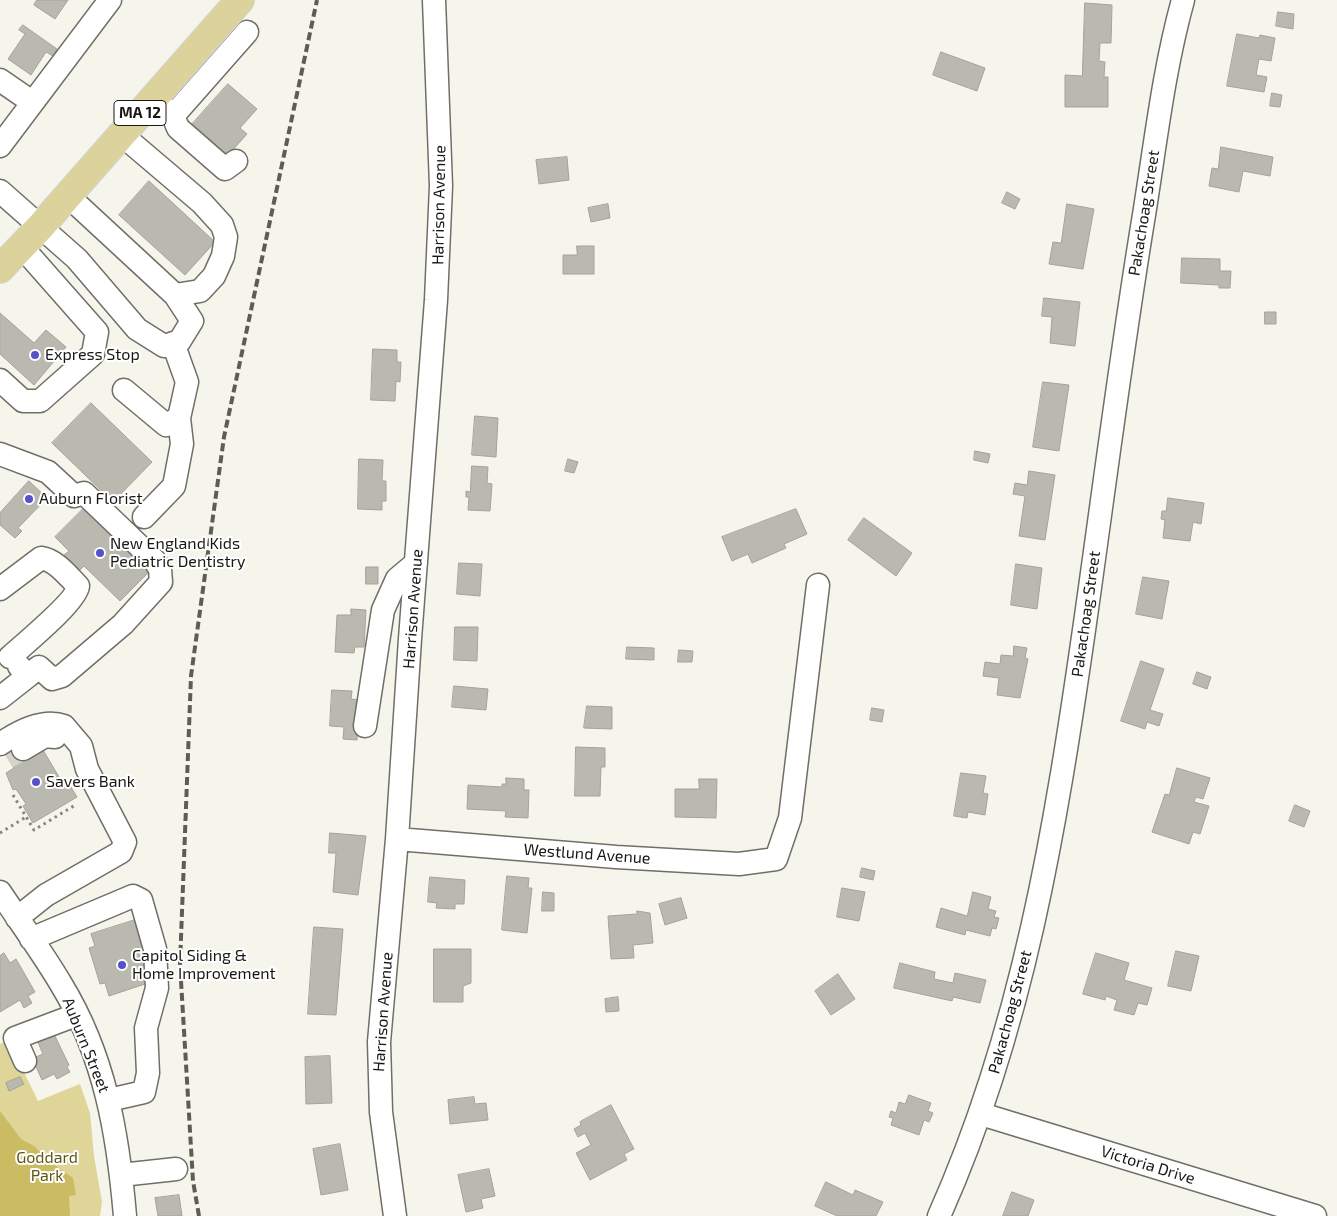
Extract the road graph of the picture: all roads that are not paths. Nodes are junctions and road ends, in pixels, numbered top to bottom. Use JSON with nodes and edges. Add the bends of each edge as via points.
{"nodes":[{"id":1,"x":110,"y":0,"type":"edge"},
{"id":2,"x":240,"y":0,"type":"edge"},
{"id":3,"x":434,"y":0,"type":"edge"},
{"id":4,"x":1182,"y":0,"type":"edge"},
{"id":5,"x":247,"y":32,"type":"dead end"},
{"id":6,"x":0,"y":80,"type":"edge"},
{"id":7,"x":32,"y":102,"type":"junction"},
{"id":8,"x":163,"y":107,"type":"junction"},
{"id":9,"x":122,"y":135,"type":"junction"},
{"id":10,"x":0,"y":146,"type":"edge"},
{"id":11,"x":236,"y":162,"type":"dead end"},
{"id":12,"x":0,"y":191,"type":"edge"},
{"id":13,"x":68,"y":196,"type":"junction"},
{"id":14,"x":41,"y":226,"type":"junction"},
{"id":15,"x":22,"y":247,"type":"junction"},
{"id":16,"x":0,"y":270,"type":"edge"},
{"id":17,"x":176,"y":295,"type":"junction"},
{"id":18,"x":173,"y":343,"type":"junction"},
{"id":19,"x":0,"y":380,"type":"edge"},
{"id":20,"x":124,"y":390,"type":"dead end"},
{"id":21,"x":179,"y":418,"type":"junction"},
{"id":22,"x":0,"y":454,"type":"edge"},
{"id":23,"x":0,"y":460,"type":"edge"},
{"id":24,"x":0,"y":467,"type":"edge"},
{"id":25,"x":144,"y":517,"type":"dead end"},
{"id":26,"x":416,"y":563,"type":"junction"},
{"id":27,"x":818,"y":585,"type":"dead end"},
{"id":28,"x":0,"y":589,"type":"edge"},
{"id":29,"x":5,"y":651,"type":"edge"},
{"id":30,"x":28,"y":676,"type":"junction"},
{"id":31,"x":0,"y":698,"type":"edge"},
{"id":32,"x":365,"y":726,"type":"dead end"},
{"id":33,"x":8,"y":753,"type":"tunnel mouth"},
{"id":34,"x":398,"y":839,"type":"junction"},
{"id":35,"x":0,"y":892,"type":"edge"},
{"id":36,"x":17,"y":918,"type":"junction"},
{"id":37,"x":31,"y":939,"type":"junction"},
{"id":38,"x":76,"y":1015,"type":"junction"},
{"id":39,"x":25,"y":1061,"type":"dead end"},
{"id":40,"x":109,"y":1100,"type":"junction"},
{"id":41,"x":981,"y":1114,"type":"junction"},
{"id":42,"x":176,"y":1169,"type":"dead end"},
{"id":43,"x":121,"y":1175,"type":"junction"},
{"id":44,"x":125,"y":1216,"type":"edge"},
{"id":45,"x":395,"y":1216,"type":"edge"},
{"id":46,"x":939,"y":1216,"type":"edge"},
{"id":47,"x":1315,"y":1216,"type":"edge"}],
"edges":[{"from":1,"to":7,"type":"street"},
{"from":2,"to":8,"type":"main road","number":"MA 12"},
{"from":3,"to":26,"type":"street","name":"Harrison Avenue","via":[[440,224]]},
{"from":4,"to":41,"type":"street","name":"Pakachoag Street","via":[[1131,296],[1071,723],[1051,836],[1011,1017]]},
{"from":5,"to":8,"type":"street"},
{"from":6,"to":7,"type":"street"},
{"from":7,"to":10,"type":"street"},
{"from":8,"to":9,"type":"main road","number":"MA 12"},
{"from":8,"to":11,"type":"street","via":[[178,128],[214,162],[225,169]]},
{"from":9,"to":13,"type":"main road","number":"MA 12"},
{"from":9,"to":17,"type":"street","via":[[202,202],[222,225],[226,237],[223,256],[214,276],[200,291]]},
{"from":12,"to":14,"type":"street"},
{"from":13,"to":14,"type":"main road","number":"MA 12"},
{"from":13,"to":17,"type":"street"},
{"from":14,"to":15,"type":"main road","number":"MA 12"},
{"from":14,"to":18,"type":"street","via":[[77,258],[137,329],[164,346]]},
{"from":15,"to":16,"type":"main road","number":"MA 12"},
{"from":15,"to":19,"type":"street","via":[[97,332],[93,354],[40,401],[22,401]]},
{"from":17,"to":18,"type":"street","via":[[192,321],[179,342]]},
{"from":18,"to":21,"type":"street","via":[[187,382]]},
{"from":20,"to":21,"type":"street","via":[[166,424]]},
{"from":21,"to":25,"type":"street","via":[[182,444],[174,486]]},
{"from":22,"to":30,"type":"street","via":[[48,472],[74,496],[84,493],[160,569],[161,582],[123,624],[62,676],[52,679],[39,667]]},
{"from":23,"to":24,"type":"street"},
{"from":26,"to":32,"type":"street","via":[[397,579],[383,610]]},
{"from":26,"to":34,"type":"street","name":"Harrison Avenue"},
{"from":27,"to":34,"type":"street","name":"Westlund Avenue","via":[[790,818],[776,858],[740,864]]},
{"from":28,"to":29,"type":"street","via":[[41,558],[47,559],[78,586],[78,591],[58,613]]},
{"from":29,"to":30,"type":"street"},
{"from":30,"to":31,"type":"street"},
{"from":33,"to":36,"type":"street","via":[[39,725],[59,724],[70,730],[81,746],[87,769],[124,838],[124,849],[46,895]]},
{"from":34,"to":45,"type":"street","name":"Harrison Avenue","via":[[378,1058],[380,1112]]},
{"from":35,"to":36,"type":"street","name":"Auburn Street"},
{"from":36,"to":37,"type":"street","name":"Auburn Street"},
{"from":37,"to":38,"type":"street","name":"Auburn Street","via":[[62,985]]},
{"from":37,"to":40,"type":"street","via":[[133,896],[141,900],[155,949],[157,988],[146,1028],[148,1073],[144,1092]]},
{"from":38,"to":39,"type":"street","via":[[15,1038]]},
{"from":38,"to":40,"type":"street","name":"Auburn Street"},
{"from":40,"to":43,"type":"street","name":"Auburn Street"},
{"from":41,"to":46,"type":"street","name":"Pakachoag Street"},
{"from":41,"to":47,"type":"street","name":"Victoria Drive"},
{"from":42,"to":43,"type":"street"},
{"from":43,"to":44,"type":"street","name":"Auburn Street"}]}
